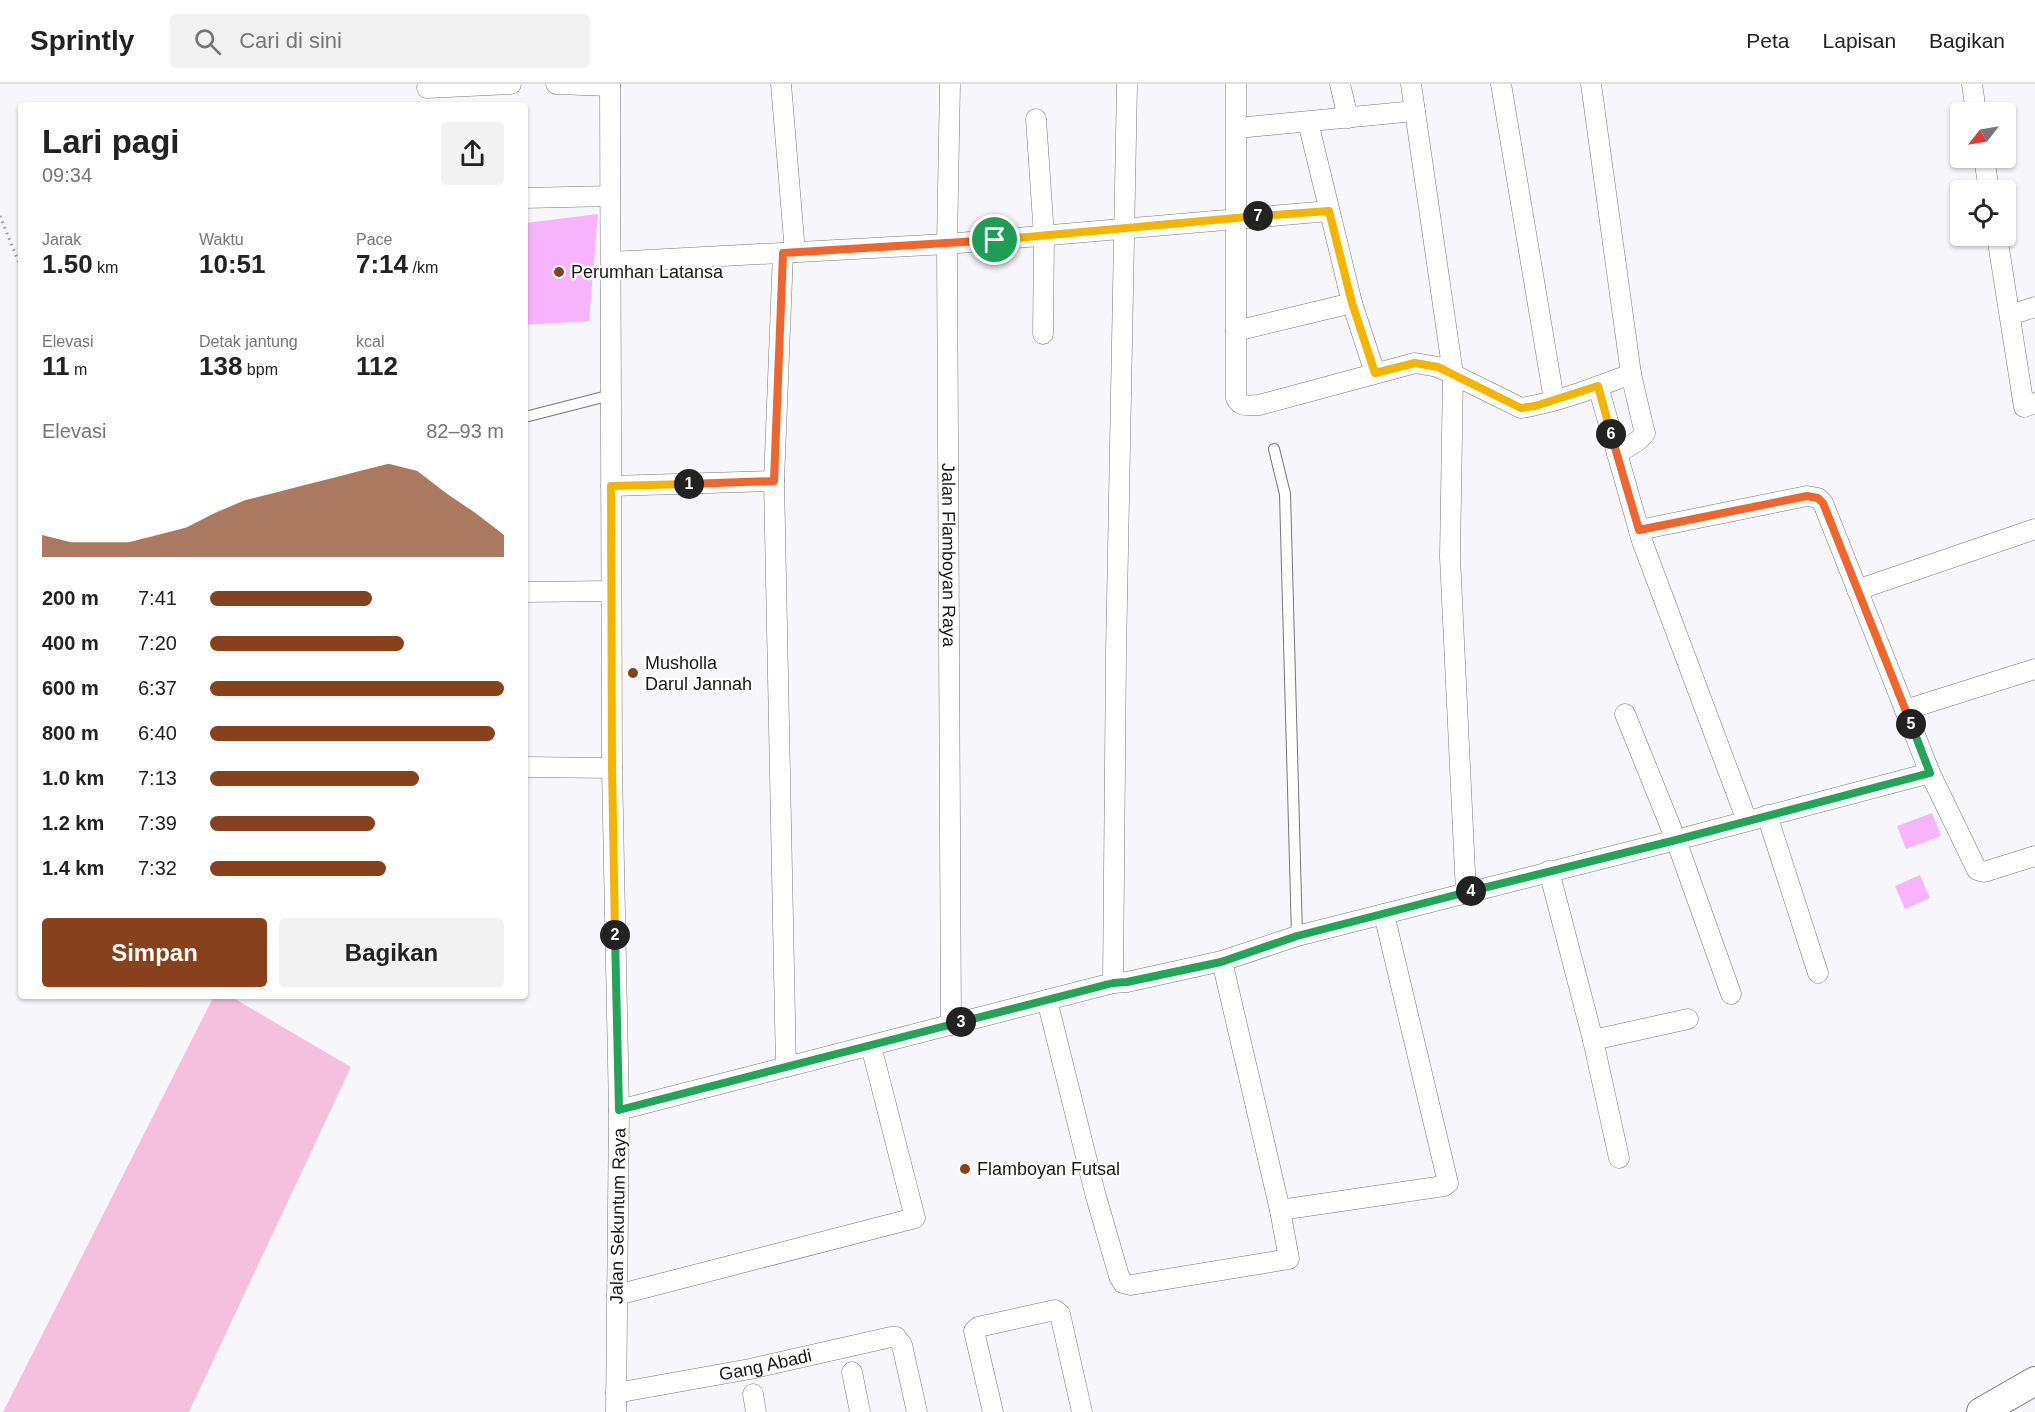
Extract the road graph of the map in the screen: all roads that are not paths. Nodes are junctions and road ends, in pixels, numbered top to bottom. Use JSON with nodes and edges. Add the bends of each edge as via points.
{"nodes":[{"id":1,"x":511,"y":84,"type":"edge"},
{"id":2,"x":556,"y":84,"type":"edge"},
{"id":3,"x":781,"y":84,"type":"edge"},
{"id":4,"x":950,"y":84,"type":"edge"},
{"id":5,"x":1127,"y":84,"type":"edge"},
{"id":6,"x":1236,"y":84,"type":"edge"},
{"id":7,"x":1340,"y":84,"type":"edge"},
{"id":8,"x":1411,"y":84,"type":"edge"},
{"id":9,"x":1501,"y":84,"type":"edge"},
{"id":10,"x":1591,"y":84,"type":"edge"},
{"id":11,"x":1972,"y":84,"type":"edge"},
{"id":12,"x":610,"y":85,"type":"edge"},
{"id":13,"x":427,"y":88,"type":"dead end"},
{"id":14,"x":1975,"y":102,"type":"edge"},
{"id":15,"x":1415,"y":111,"type":"junction"},
{"id":16,"x":1348,"y":118,"type":"junction"},
{"id":17,"x":1036,"y":119,"type":"dead end"},
{"id":18,"x":1308,"y":122,"type":"junction"},
{"id":19,"x":1236,"y":128,"type":"junction"},
{"id":20,"x":610,"y":196,"type":"junction"},
{"id":21,"x":528,"y":198,"type":"edge"},
{"id":22,"x":1329,"y":211,"type":"junction"},
{"id":23,"x":1235,"y":218,"type":"junction"},
{"id":24,"x":1124,"y":228,"type":"junction"},
{"id":25,"x":1044,"y":236,"type":"junction"},
{"id":26,"x":947,"y":244,"type":"junction"},
{"id":27,"x":1998,"y":246,"type":"edge"},
{"id":28,"x":789,"y":252,"type":"junction"},
{"id":29,"x":611,"y":262,"type":"junction"},
{"id":30,"x":1352,"y":303,"type":"junction"},
{"id":31,"x":2035,"y":308,"type":"edge"},
{"id":32,"x":2010,"y":315,"type":"junction"},
{"id":33,"x":1236,"y":332,"type":"junction"},
{"id":34,"x":1042,"y":334,"type":"dead end"},
{"id":35,"x":1375,"y":373,"type":"junction"},
{"id":36,"x":1453,"y":374,"type":"junction"},
{"id":37,"x":1631,"y":374,"type":"junction"},
{"id":38,"x":1598,"y":386,"type":"junction"},
{"id":39,"x":611,"y":395,"type":"junction"},
{"id":40,"x":1554,"y":400,"type":"junction"},
{"id":41,"x":2035,"y":403,"type":"edge"},
{"id":42,"x":528,"y":416,"type":"edge"},
{"id":43,"x":1274,"y":449,"type":"dead end"},
{"id":44,"x":1617,"y":454,"type":"junction"},
{"id":45,"x":774,"y":481,"type":"junction"},
{"id":46,"x":611,"y":486,"type":"junction"},
{"id":47,"x":1639,"y":530,"type":"junction"},
{"id":48,"x":2035,"y":530,"type":"edge"},
{"id":49,"x":1857,"y":590,"type":"junction"},
{"id":50,"x":610,"y":591,"type":"junction"},
{"id":51,"x":528,"y":592,"type":"edge"},
{"id":52,"x":2035,"y":669,"type":"edge"},
{"id":53,"x":1905,"y":710,"type":"junction"},
{"id":54,"x":1625,"y":714,"type":"dead end"},
{"id":55,"x":528,"y":767,"type":"edge"},
{"id":56,"x":612,"y":768,"type":"junction"},
{"id":57,"x":1930,"y":773,"type":"junction"},
{"id":58,"x":1767,"y":815,"type":"junction"},
{"id":59,"x":1746,"y":821,"type":"junction"},
{"id":60,"x":1676,"y":840,"type":"junction"},
{"id":61,"x":2035,"y":856,"type":"edge"},
{"id":62,"x":1549,"y":871,"type":"junction"},
{"id":63,"x":1466,"y":893,"type":"junction"},
{"id":64,"x":1384,"y":914,"type":"junction"},
{"id":65,"x":1297,"y":936,"type":"junction"},
{"id":66,"x":1221,"y":962,"type":"junction"},
{"id":67,"x":1818,"y":972,"type":"dead end"},
{"id":68,"x":1113,"y":983,"type":"junction"},
{"id":69,"x":1731,"y":994,"type":"dead end"},
{"id":70,"x":1047,"y":1000,"type":"junction"},
{"id":71,"x":1688,"y":1019,"type":"dead end"},
{"id":72,"x":951,"y":1025,"type":"junction"},
{"id":73,"x":1593,"y":1041,"type":"junction"},
{"id":74,"x":871,"y":1046,"type":"junction"},
{"id":75,"x":786,"y":1067,"type":"junction"},
{"id":76,"x":619,"y":1110,"type":"junction"},
{"id":77,"x":1619,"y":1158,"type":"dead end"},
{"id":78,"x":1280,"y":1210,"type":"junction"},
{"id":79,"x":617,"y":1295,"type":"junction"},
{"id":80,"x":852,"y":1372,"type":"dead end"},
{"id":81,"x":2035,"y":1381,"type":"edge"},
{"id":82,"x":616,"y":1403,"type":"edge"},
{"id":83,"x":860,"y":1412,"type":"edge"},
{"id":84,"x":917,"y":1412,"type":"edge"},
{"id":85,"x":993,"y":1412,"type":"edge"},
{"id":86,"x":1082,"y":1412,"type":"edge"},
{"id":87,"x":1981,"y":1412,"type":"edge"}],
"edges":[{"from":1,"to":13,"type":"street"},
{"from":2,"to":12,"type":"street"},
{"from":3,"to":28,"type":"street"},
{"from":4,"to":26,"type":"street","name":"Jalan Flamboyan Raya"},
{"from":5,"to":24,"type":"street"},
{"from":6,"to":19,"type":"street"},
{"from":7,"to":16,"type":"street"},
{"from":8,"to":15,"type":"street"},
{"from":9,"to":40,"type":"street"},
{"from":10,"to":37,"type":"street"},
{"from":11,"to":14,"type":"street"},
{"from":12,"to":20,"type":"street","name":"Jalan Sekuntum Raya"},
{"from":15,"to":16,"type":"street"},
{"from":15,"to":36,"type":"street"},
{"from":16,"to":18,"type":"street"},
{"from":17,"to":25,"type":"street"},
{"from":18,"to":19,"type":"street"},
{"from":18,"to":22,"type":"street"},
{"from":19,"to":23,"type":"street"},
{"from":20,"to":21,"type":"street"},
{"from":20,"to":29,"type":"street","name":"Jalan Sekuntum Raya"},
{"from":22,"to":23,"type":"street"},
{"from":22,"to":30,"type":"street"},
{"from":23,"to":24,"type":"street"},
{"from":23,"to":33,"type":"street"},
{"from":24,"to":25,"type":"street"},
{"from":24,"to":68,"type":"street"},
{"from":25,"to":26,"type":"street"},
{"from":25,"to":34,"type":"street"},
{"from":26,"to":28,"type":"street"},
{"from":26,"to":72,"type":"street","name":"Jalan Flamboyan Raya"},
{"from":27,"to":32,"type":"street"},
{"from":28,"to":29,"type":"street"},
{"from":28,"to":45,"type":"street"},
{"from":29,"to":39,"type":"street","name":"Jalan Sekuntum Raya"},
{"from":30,"to":33,"type":"street"},
{"from":30,"to":35,"type":"street"},
{"from":31,"to":32,"type":"street"},
{"from":32,"to":41,"type":"street","via":[[2024,407]]},
{"from":33,"to":35,"type":"street","via":[[1236,398],[1244,406]]},
{"from":35,"to":36,"type":"street","via":[[1415,363]]},
{"from":36,"to":40,"type":"street","via":[[1521,408]]},
{"from":36,"to":63,"type":"street","via":[[1449,557]]},
{"from":37,"to":38,"type":"street"},
{"from":37,"to":44,"type":"street","via":[[1645,433]]},
{"from":38,"to":40,"type":"street"},
{"from":38,"to":44,"type":"street"},
{"from":39,"to":42,"type":"lane"},
{"from":39,"to":46,"type":"street","name":"Jalan Sekuntum Raya"},
{"from":43,"to":65,"type":"lane","via":[[1285,494]]},
{"from":44,"to":47,"type":"street"},
{"from":45,"to":46,"type":"street"},
{"from":45,"to":75,"type":"street"},
{"from":46,"to":50,"type":"street","name":"Jalan Sekuntum Raya"},
{"from":47,"to":49,"type":"street","via":[[1813,496],[1823,503]]},
{"from":47,"to":59,"type":"street"},
{"from":48,"to":49,"type":"street"},
{"from":49,"to":53,"type":"street"},
{"from":50,"to":51,"type":"street"},
{"from":50,"to":56,"type":"street","name":"Jalan Sekuntum Raya"},
{"from":52,"to":53,"type":"street"},
{"from":53,"to":57,"type":"street"},
{"from":54,"to":60,"type":"street"},
{"from":55,"to":56,"type":"street"},
{"from":56,"to":76,"type":"street","name":"Jalan Sekuntum Raya"},
{"from":57,"to":58,"type":"street"},
{"from":57,"to":61,"type":"street","via":[[1977,870],[1984,872]]},
{"from":58,"to":59,"type":"street"},
{"from":58,"to":67,"type":"street"},
{"from":59,"to":60,"type":"street"},
{"from":60,"to":62,"type":"street"},
{"from":60,"to":69,"type":"street"},
{"from":62,"to":63,"type":"street"},
{"from":62,"to":73,"type":"street"},
{"from":63,"to":64,"type":"street"},
{"from":64,"to":65,"type":"street"},
{"from":64,"to":78,"type":"street","via":[[1448,1183]]},
{"from":65,"to":66,"type":"street"},
{"from":66,"to":68,"type":"street"},
{"from":66,"to":78,"type":"street"},
{"from":68,"to":70,"type":"street"},
{"from":70,"to":72,"type":"street"},
{"from":70,"to":78,"type":"street","via":[[1095,1193],[1123,1283],[1131,1285],[1289,1259]]},
{"from":71,"to":73,"type":"street"},
{"from":72,"to":74,"type":"street"},
{"from":73,"to":77,"type":"street"},
{"from":74,"to":75,"type":"street"},
{"from":74,"to":79,"type":"street","via":[[915,1218]]},
{"from":75,"to":76,"type":"street"},
{"from":76,"to":79,"type":"street","name":"Jalan Sekuntum Raya"},
{"from":79,"to":82,"type":"street","name":"Jalan Sekuntum Raya"},
{"from":80,"to":83,"type":"street"},
{"from":81,"to":87,"type":"main road"},
{"from":82,"to":84,"type":"street","name":"Gang Abadi","via":[[891,1336],[900,1341],[904,1351]]},
{"from":85,"to":86,"type":"street","via":[[974,1331],[1055,1310],[1060,1314]]}]}
